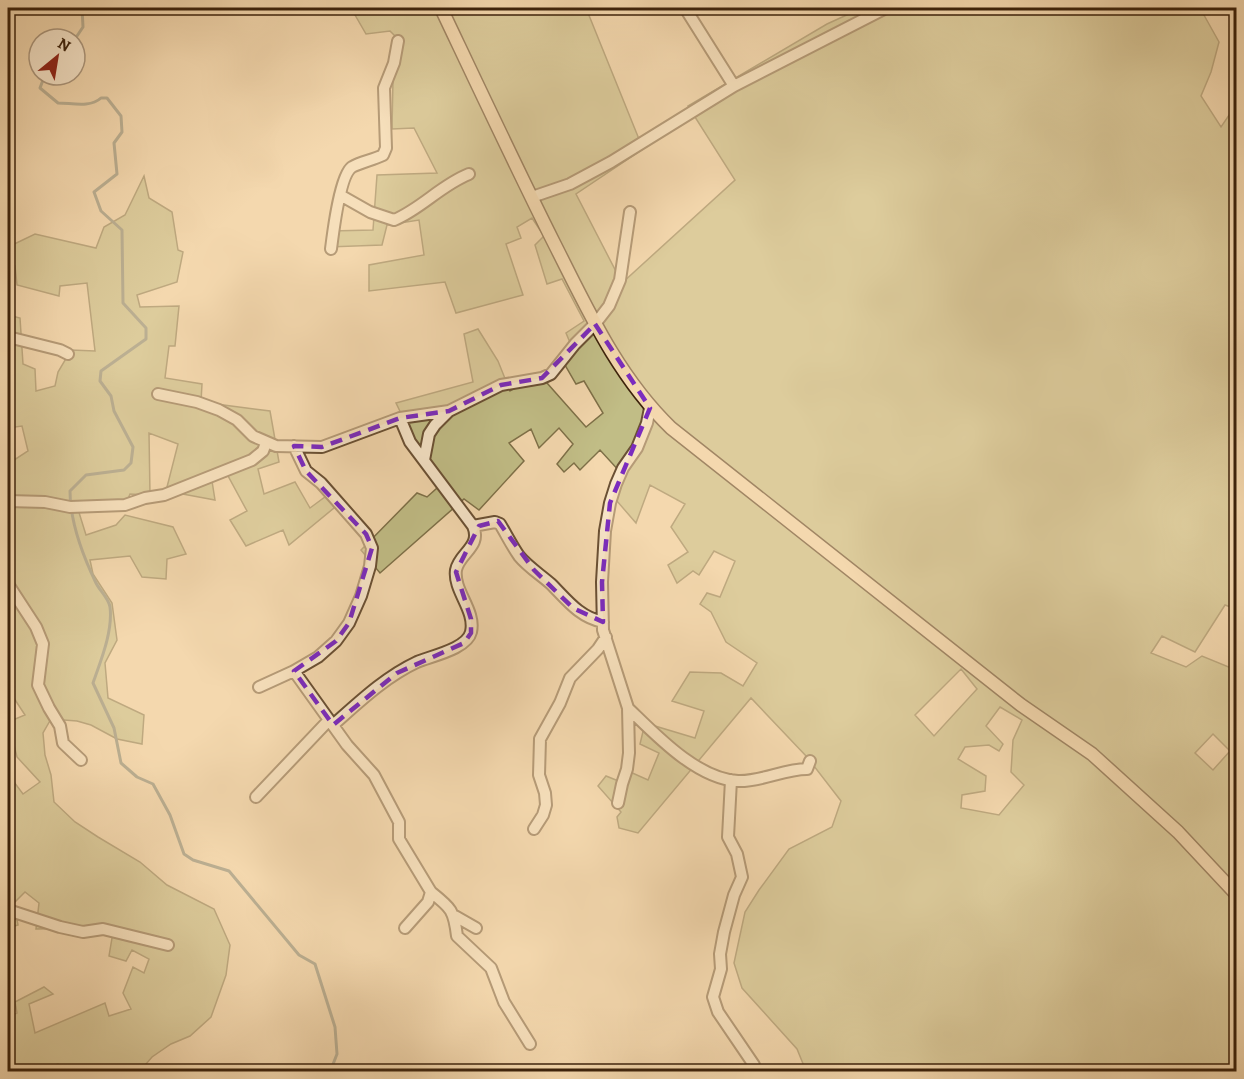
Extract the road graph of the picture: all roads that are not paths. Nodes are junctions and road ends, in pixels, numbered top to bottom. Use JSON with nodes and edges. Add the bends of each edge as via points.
{"nodes":[{"id":1,"x":441,"y":8,"type":"edge"},
{"id":2,"x":685,"y":8,"type":"edge"},
{"id":3,"x":886,"y":8,"type":"edge"},
{"id":4,"x":399,"y":41,"type":"dead end"},
{"id":5,"x":734,"y":86,"type":"junction"},
{"id":6,"x":469,"y":174,"type":"dead end"},
{"id":7,"x":340,"y":195,"type":"junction"},
{"id":8,"x":532,"y":197,"type":"junction"},
{"id":9,"x":630,"y":212,"type":"dead end"},
{"id":10,"x":331,"y":249,"type":"dead end"},
{"id":11,"x":596,"y":324,"type":"junction"},
{"id":12,"x":8,"y":337,"type":"edge"},
{"id":13,"x":68,"y":354,"type":"dead end"},
{"id":14,"x":158,"y":393,"type":"dead end"},
{"id":15,"x":650,"y":408,"type":"junction"},
{"id":16,"x":449,"y":411,"type":"junction"},
{"id":17,"x":400,"y":418,"type":"junction"},
{"id":18,"x":266,"y":443,"type":"junction"},
{"id":19,"x":294,"y":446,"type":"junction"},
{"id":20,"x":424,"y":460,"type":"junction"},
{"id":21,"x":8,"y":501,"type":"edge"},
{"id":22,"x":473,"y":526,"type":"junction"},
{"id":23,"x":8,"y":584,"type":"edge"},
{"id":24,"x":603,"y":622,"type":"junction"},
{"id":25,"x":606,"y":637,"type":"junction"},
{"id":26,"x":294,"y":671,"type":"junction"},
{"id":27,"x":259,"y":687,"type":"dead end"},
{"id":28,"x":628,"y":708,"type":"junction"},
{"id":29,"x":331,"y":722,"type":"junction"},
{"id":30,"x":81,"y":760,"type":"dead end"},
{"id":31,"x":810,"y":761,"type":"dead end"},
{"id":32,"x":731,"y":780,"type":"junction"},
{"id":33,"x":256,"y":797,"type":"dead end"},
{"id":34,"x":618,"y":803,"type":"dead end"},
{"id":35,"x":534,"y":829,"type":"dead end"},
{"id":36,"x":431,"y":892,"type":"junction"},
{"id":37,"x":1236,"y":894,"type":"edge"},
{"id":38,"x":8,"y":910,"type":"edge"},
{"id":39,"x":455,"y":916,"type":"junction"},
{"id":40,"x":405,"y":928,"type":"dead end"},
{"id":41,"x":476,"y":928,"type":"dead end"},
{"id":42,"x":168,"y":945,"type":"dead end"},
{"id":43,"x":530,"y":1044,"type":"dead end"},
{"id":44,"x":755,"y":1071,"type":"edge"}],
"edges":[{"from":1,"to":8,"type":"main road"},
{"from":2,"to":5,"type":"street"},
{"from":3,"to":5,"type":"street"},
{"from":4,"to":7,"type":"street","via":[[384,88],[386,148],[383,155],[348,171]]},
{"from":5,"to":8,"type":"street","via":[[601,168]]},
{"from":6,"to":7,"type":"street","via":[[452,180],[394,220]]},
{"from":7,"to":10,"type":"street"},
{"from":8,"to":11,"type":"main road"},
{"from":9,"to":11,"type":"street","via":[[620,280]]},
{"from":11,"to":15,"type":"main road","via":[[616,362]]},
{"from":11,"to":16,"type":"street","via":[[551,374],[501,385]]},
{"from":12,"to":13,"type":"street"},
{"from":14,"to":18,"type":"street","via":[[219,410]]},
{"from":15,"to":24,"type":"street","via":[[637,448],[623,468],[610,503],[605,531]]},
{"from":15,"to":37,"type":"main road","via":[[1022,705],[1092,754],[1178,832]]},
{"from":16,"to":17,"type":"street"},
{"from":16,"to":20,"type":"street","via":[[429,434]]},
{"from":17,"to":19,"type":"street","via":[[322,447]]},
{"from":17,"to":20,"type":"street","via":[[410,442]]},
{"from":18,"to":19,"type":"street"},
{"from":18,"to":21,"type":"street","via":[[252,460],[164,495],[125,505],[70,507]]},
{"from":19,"to":26,"type":"street","via":[[306,471],[366,534],[372,548],[361,596],[349,623],[318,657]]},
{"from":20,"to":22,"type":"street"},
{"from":22,"to":24,"type":"street","via":[[500,524],[520,557],[573,608]]},
{"from":22,"to":29,"type":"street","via":[[477,534],[456,572],[471,619],[471,633],[464,643],[397,673]]},
{"from":23,"to":30,"type":"street","via":[[43,644],[38,685],[60,726],[63,743]]},
{"from":24,"to":25,"type":"street"},
{"from":25,"to":28,"type":"street"},
{"from":25,"to":35,"type":"street","via":[[570,678],[540,739],[539,775],[546,805]]},
{"from":26,"to":27,"type":"street"},
{"from":26,"to":29,"type":"street"},
{"from":28,"to":32,"type":"street","via":[[701,769]]},
{"from":28,"to":34,"type":"street","via":[[629,753]]},
{"from":29,"to":33,"type":"street"},
{"from":29,"to":36,"type":"street","via":[[388,798],[399,822],[399,839]]},
{"from":31,"to":32,"type":"street","via":[[807,769]]},
{"from":32,"to":44,"type":"street","via":[[728,837],[742,877],[724,932],[721,969],[713,997],[718,1012]]},
{"from":36,"to":39,"type":"street"},
{"from":36,"to":40,"type":"street","via":[[428,902]]},
{"from":38,"to":42,"type":"street","via":[[60,927],[83,932],[104,929]]},
{"from":39,"to":41,"type":"street"},
{"from":39,"to":43,"type":"street","via":[[457,936],[491,968],[504,1002]]}]}
